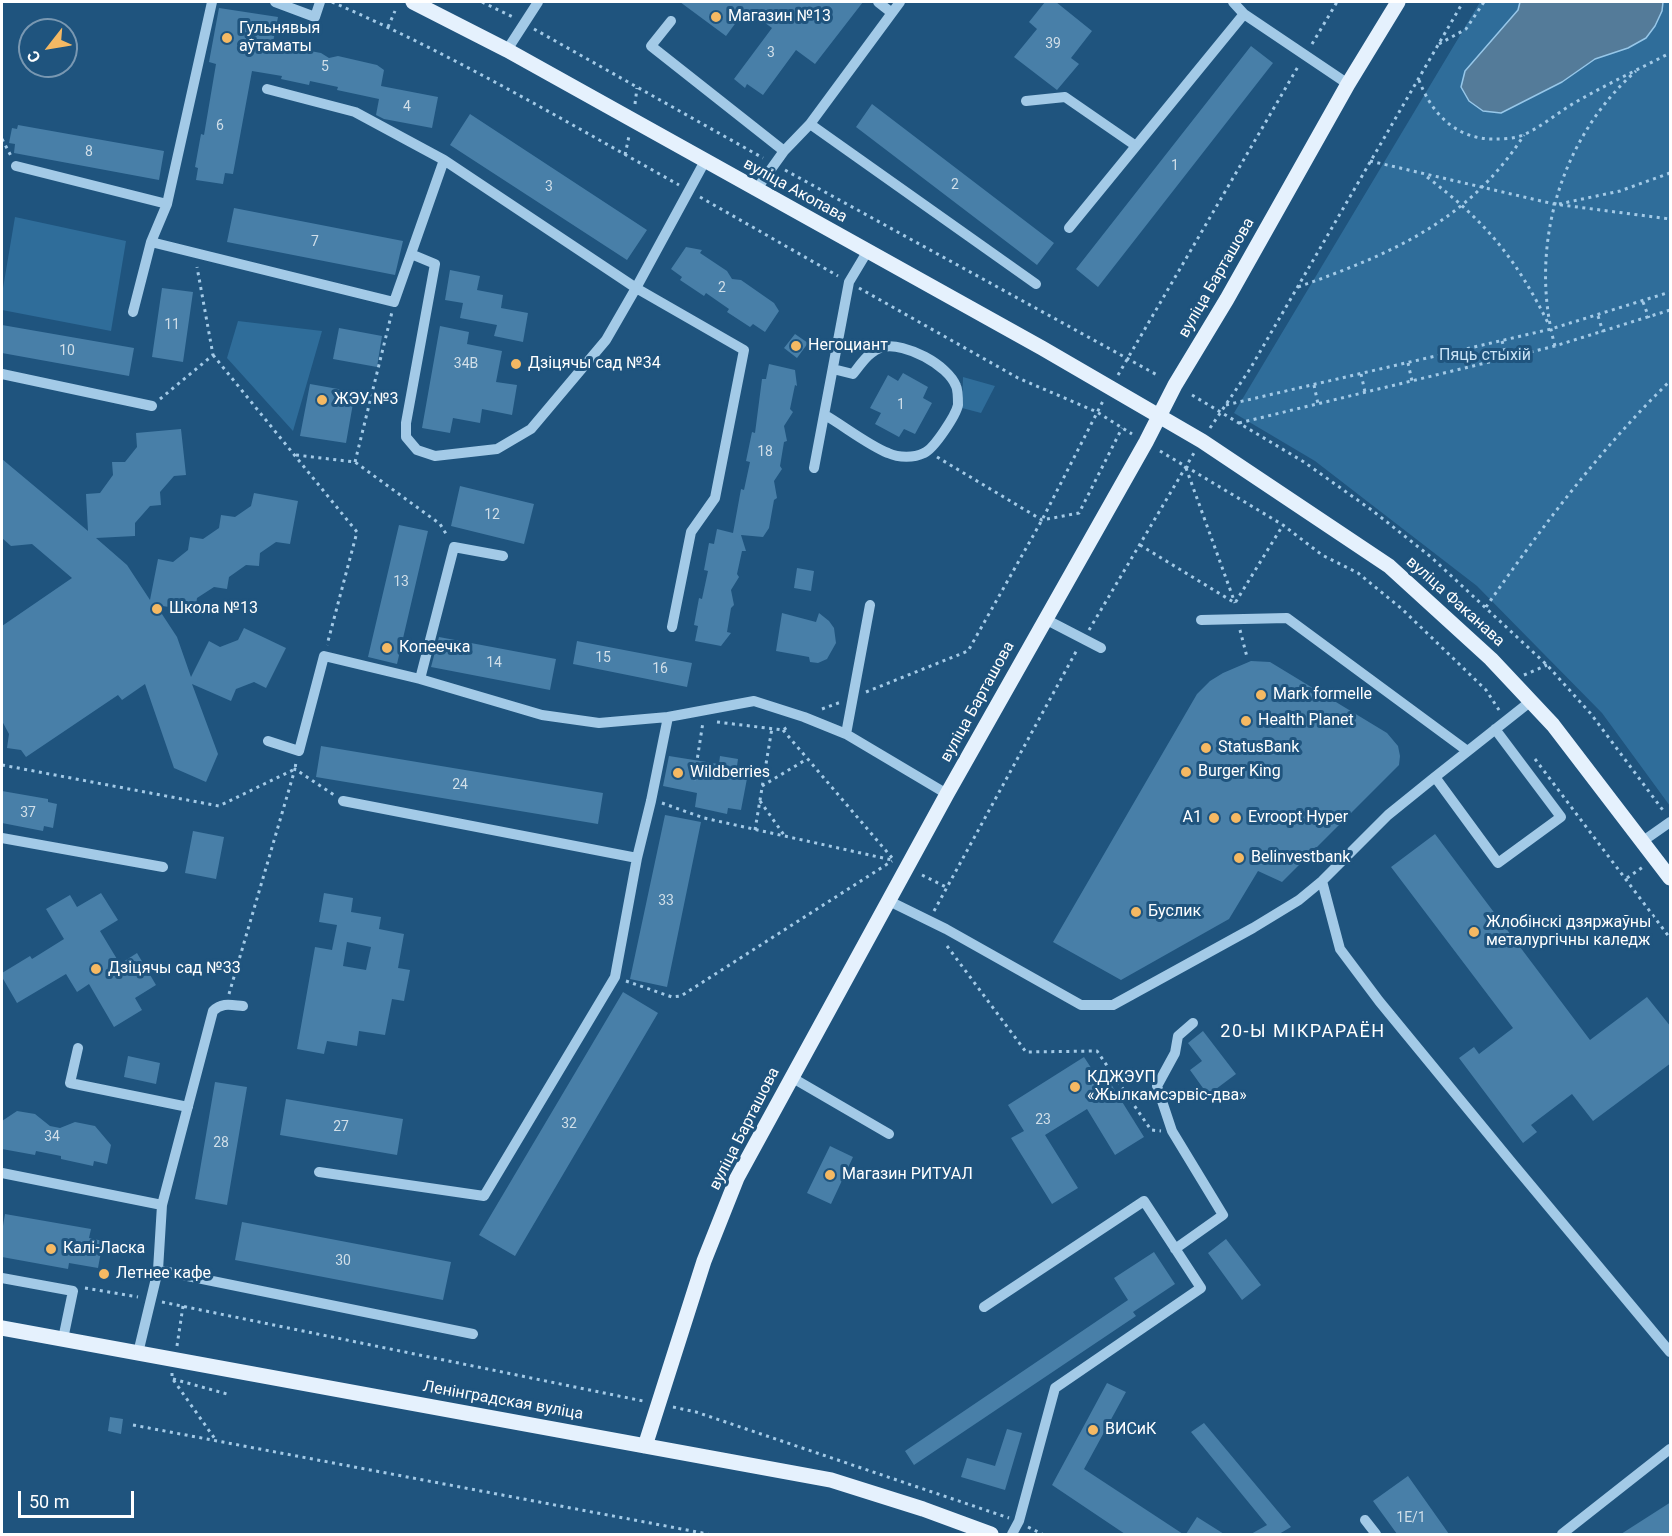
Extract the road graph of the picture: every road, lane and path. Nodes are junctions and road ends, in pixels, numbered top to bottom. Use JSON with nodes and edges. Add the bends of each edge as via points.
{"nodes":[{"id":1,"x":212,"y":2,"type":"edge"},
{"id":2,"x":275,"y":2,"type":"edge"},
{"id":3,"x":320,"y":2,"type":"edge"},
{"id":4,"x":330,"y":2,"type":"edge"},
{"id":5,"x":413,"y":2,"type":"edge"},
{"id":6,"x":482,"y":2,"type":"edge"},
{"id":7,"x":538,"y":2,"type":"edge"},
{"id":8,"x":878,"y":2,"type":"edge"},
{"id":9,"x":900,"y":2,"type":"edge"},
{"id":10,"x":1233,"y":2,"type":"edge"},
{"id":11,"x":1337,"y":2,"type":"edge"},
{"id":12,"x":1398,"y":2,"type":"edge"},
{"id":13,"x":1463,"y":2,"type":"edge"},
{"id":14,"x":1484,"y":2,"type":"edge"},
{"id":15,"x":395,"y":11,"type":"dead end"},
{"id":16,"x":892,"y":13,"type":"junction"},
{"id":17,"x":1244,"y":14,"type":"junction"},
{"id":18,"x":671,"y":21,"type":"dead end"},
{"id":19,"x":524,"y":23,"type":"junction"},
{"id":20,"x":388,"y":27,"type":"junction"},
{"id":21,"x":1438,"y":45,"type":"junction"},
{"id":22,"x":507,"y":50,"type":"junction"},
{"id":23,"x":1670,"y":53,"type":"edge"},
{"id":24,"x":1305,"y":56,"type":"junction"},
{"id":25,"x":1636,"y":71,"type":"junction"},
{"id":26,"x":1419,"y":79,"type":"junction"},
{"id":27,"x":1348,"y":84,"type":"junction"},
{"id":28,"x":637,"y":88,"type":"junction"},
{"id":29,"x":267,"y":89,"type":"dead end"},
{"id":30,"x":1026,"y":101,"type":"dead end"},
{"id":31,"x":634,"y":105,"type":"dead end"},
{"id":32,"x":810,"y":124,"type":"junction"},
{"id":33,"x":1524,"y":135,"type":"junction"},
{"id":34,"x":629,"y":136,"type":"dead end"},
{"id":35,"x":2,"y":139,"type":"edge"},
{"id":36,"x":1136,"y":146,"type":"junction"},
{"id":37,"x":784,"y":151,"type":"junction"},
{"id":38,"x":625,"y":155,"type":"junction"},
{"id":39,"x":444,"y":160,"type":"junction"},
{"id":40,"x":1370,"y":160,"type":"junction"},
{"id":41,"x":705,"y":161,"type":"junction"},
{"id":42,"x":774,"y":164,"type":"junction"},
{"id":43,"x":16,"y":166,"type":"joint"},
{"id":44,"x":1671,"y":173,"type":"edge"},
{"id":45,"x":1425,"y":175,"type":"junction"},
{"id":46,"x":1483,"y":188,"type":"junction"},
{"id":47,"x":756,"y":190,"type":"junction"},
{"id":48,"x":689,"y":191,"type":"junction"},
{"id":49,"x":167,"y":204,"type":"junction"},
{"id":50,"x":1554,"y":204,"type":"junction"},
{"id":51,"x":1462,"y":205,"type":"junction"},
{"id":52,"x":1671,"y":219,"type":"edge"},
{"id":53,"x":1069,"y":228,"type":"dead end"},
{"id":54,"x":151,"y":242,"type":"junction"},
{"id":55,"x":867,"y":252,"type":"junction"},
{"id":56,"x":194,"y":253,"type":"junction"},
{"id":57,"x":411,"y":254,"type":"junction"},
{"id":58,"x":849,"y":282,"type":"junction"},
{"id":59,"x":1036,"y":284,"type":"dead end"},
{"id":60,"x":636,"y":288,"type":"junction"},
{"id":61,"x":1297,"y":288,"type":"junction"},
{"id":62,"x":1671,"y":292,"type":"edge"},
{"id":63,"x":394,"y":302,"type":"junction"},
{"id":64,"x":1643,"y":302,"type":"junction"},
{"id":65,"x":1671,"y":310,"type":"edge"},
{"id":66,"x":133,"y":312,"type":"dead end"},
{"id":67,"x":1598,"y":316,"type":"junction"},
{"id":68,"x":1649,"y":318,"type":"junction"},
{"id":69,"x":1551,"y":329,"type":"junction"},
{"id":70,"x":1603,"y":332,"type":"junction"},
{"id":71,"x":1502,"y":342,"type":"junction"},
{"id":72,"x":1556,"y":346,"type":"junction"},
{"id":73,"x":213,"y":355,"type":"junction"},
{"id":74,"x":1127,"y":358,"type":"junction"},
{"id":75,"x":1507,"y":358,"type":"junction"},
{"id":76,"x":1408,"y":363,"type":"junction"},
{"id":77,"x":833,"y":369,"type":"junction"},
{"id":78,"x":2,"y":374,"type":"edge"},
{"id":79,"x":1361,"y":374,"type":"junction"},
{"id":80,"x":1159,"y":376,"type":"dead end"},
{"id":81,"x":1117,"y":377,"type":"dead end"},
{"id":82,"x":1412,"y":381,"type":"junction"},
{"id":83,"x":1671,"y":381,"type":"edge"},
{"id":84,"x":1314,"y":385,"type":"junction"},
{"id":85,"x":1365,"y":392,"type":"junction"},
{"id":86,"x":1192,"y":395,"type":"dead end"},
{"id":87,"x":1318,"y":404,"type":"junction"},
{"id":88,"x":152,"y":406,"type":"joint"},
{"id":89,"x":1224,"y":406,"type":"junction"},
{"id":90,"x":1220,"y":411,"type":"junction"},
{"id":91,"x":825,"y":415,"type":"junction"},
{"id":92,"x":1159,"y":416,"type":"junction"},
{"id":93,"x":1239,"y":423,"type":"junction"},
{"id":94,"x":1122,"y":428,"type":"junction"},
{"id":95,"x":1210,"y":428,"type":"dead end"},
{"id":96,"x":1132,"y":434,"type":"dead end"},
{"id":97,"x":928,"y":451,"type":"junction"},
{"id":98,"x":1160,"y":451,"type":"dead end"},
{"id":99,"x":1194,"y":453,"type":"dead end"},
{"id":100,"x":294,"y":455,"type":"junction"},
{"id":101,"x":355,"y":462,"type":"junction"},
{"id":102,"x":1185,"y":466,"type":"junction"},
{"id":103,"x":814,"y":468,"type":"dead end"},
{"id":104,"x":1283,"y":525,"type":"junction"},
{"id":105,"x":1140,"y":545,"type":"junction"},
{"id":106,"x":454,"y":547,"type":"junction"},
{"id":107,"x":503,"y":556,"type":"dead end"},
{"id":108,"x":1235,"y":603,"type":"junction"},
{"id":109,"x":870,"y":605,"type":"dead end"},
{"id":110,"x":1486,"y":607,"type":"junction"},
{"id":111,"x":1046,"y":619,"type":"junction"},
{"id":112,"x":1201,"y":620,"type":"dead end"},
{"id":113,"x":1238,"y":621,"type":"junction"},
{"id":114,"x":672,"y":627,"type":"dead end"},
{"id":115,"x":1083,"y":639,"type":"junction"},
{"id":116,"x":1101,"y":648,"type":"dead end"},
{"id":117,"x":324,"y":656,"type":"junction"},
{"id":118,"x":1247,"y":657,"type":"dead end"},
{"id":119,"x":420,"y":679,"type":"junction"},
{"id":120,"x":1531,"y":700,"type":"junction"},
{"id":121,"x":668,"y":717,"type":"junction"},
{"id":122,"x":703,"y":720,"type":"dead end"},
{"id":123,"x":1506,"y":720,"type":"junction"},
{"id":124,"x":772,"y":728,"type":"dead end"},
{"id":125,"x":1495,"y":729,"type":"junction"},
{"id":126,"x":783,"y":730,"type":"dead end"},
{"id":127,"x":846,"y":734,"type":"junction"},
{"id":128,"x":268,"y":741,"type":"dead end"},
{"id":129,"x":1466,"y":750,"type":"junction"},
{"id":130,"x":299,"y":751,"type":"junction"},
{"id":131,"x":1534,"y":758,"type":"dead end"},
{"id":132,"x":807,"y":759,"type":"junction"},
{"id":133,"x":2,"y":765,"type":"edge"},
{"id":134,"x":295,"y":769,"type":"junction"},
{"id":135,"x":1435,"y":777,"type":"junction"},
{"id":136,"x":694,"y":780,"type":"dead end"},
{"id":137,"x":762,"y":786,"type":"junction"},
{"id":138,"x":947,"y":794,"type":"junction"},
{"id":139,"x":343,"y":801,"type":"joint"},
{"id":140,"x":658,"y":801,"type":"dead end"},
{"id":141,"x":760,"y":801,"type":"junction"},
{"id":142,"x":1671,"y":821,"type":"edge"},
{"id":143,"x":755,"y":830,"type":"junction"},
{"id":144,"x":785,"y":837,"type":"junction"},
{"id":145,"x":2,"y":838,"type":"edge"},
{"id":146,"x":1643,"y":842,"type":"junction"},
{"id":147,"x":637,"y":858,"type":"junction"},
{"id":148,"x":894,"y":860,"type":"junction"},
{"id":149,"x":163,"y":867,"type":"dead end"},
{"id":150,"x":922,"y":875,"type":"dead end"},
{"id":151,"x":1671,"y":878,"type":"edge"},
{"id":152,"x":1322,"y":882,"type":"junction"},
{"id":153,"x":946,"y":887,"type":"junction"},
{"id":154,"x":889,"y":901,"type":"junction"},
{"id":155,"x":929,"y":921,"type":"junction"},
{"id":156,"x":1671,"y":938,"type":"edge"},
{"id":157,"x":615,"y":976,"type":"junction"},
{"id":158,"x":225,"y":1004,"type":"junction"},
{"id":159,"x":243,"y":1006,"type":"dead end"},
{"id":160,"x":1193,"y":1023,"type":"dead end"},
{"id":161,"x":78,"y":1048,"type":"dead end"},
{"id":162,"x":791,"y":1077,"type":"junction"},
{"id":163,"x":188,"y":1107,"type":"junction"},
{"id":164,"x":1172,"y":1131,"type":"junction"},
{"id":165,"x":888,"y":1134,"type":"dead end"},
{"id":166,"x":319,"y":1172,"type":"dead end"},
{"id":167,"x":2,"y":1173,"type":"edge"},
{"id":168,"x":162,"y":1205,"type":"junction"},
{"id":169,"x":1175,"y":1249,"type":"junction"},
{"id":170,"x":158,"y":1270,"type":"junction"},
{"id":171,"x":2,"y":1278,"type":"edge"},
{"id":172,"x":151,"y":1299,"type":"junction"},
{"id":173,"x":183,"y":1306,"type":"junction"},
{"id":174,"x":984,"y":1307,"type":"dead end"},
{"id":175,"x":2,"y":1328,"type":"edge"},
{"id":176,"x":473,"y":1334,"type":"dead end"},
{"id":177,"x":63,"y":1339,"type":"junction"},
{"id":178,"x":177,"y":1343,"type":"dead end"},
{"id":179,"x":1671,"y":1352,"type":"edge"},
{"id":180,"x":138,"y":1353,"type":"junction"},
{"id":181,"x":227,"y":1394,"type":"dead end"},
{"id":182,"x":657,"y":1404,"type":"junction"},
{"id":183,"x":133,"y":1425,"type":"dead end"},
{"id":184,"x":216,"y":1441,"type":"junction"},
{"id":185,"x":645,"y":1446,"type":"junction"},
{"id":186,"x":1671,"y":1449,"type":"edge"},
{"id":187,"x":1365,"y":1520,"type":"dead end"},
{"id":188,"x":1019,"y":1521,"type":"junction"},
{"id":189,"x":708,"y":1534,"type":"edge"},
{"id":190,"x":991,"y":1534,"type":"edge"},
{"id":191,"x":1012,"y":1534,"type":"edge"},
{"id":192,"x":1042,"y":1534,"type":"edge"},
{"id":193,"x":1376,"y":1534,"type":"edge"},
{"id":194,"x":1562,"y":1534,"type":"edge"}],
"edges":[{"from":1,"to":49,"type":"lane"},
{"from":2,"to":3,"type":"lane","via":[[315,17]]},
{"from":4,"to":20,"type":"path"},
{"from":5,"to":22,"type":"main road","name":"вуліца Акопава"},
{"from":6,"to":19,"type":"path"},
{"from":7,"to":19,"type":"lane"},
{"from":8,"to":16,"type":"lane"},
{"from":9,"to":16,"type":"lane"},
{"from":10,"to":17,"type":"lane"},
{"from":11,"to":24,"type":"path"},
{"from":12,"to":27,"type":"main road","name":"вуліца Барташова"},
{"from":13,"to":21,"type":"path"},
{"from":14,"to":21,"type":"path","via":[[1466,28]]},
{"from":15,"to":20,"type":"path"},
{"from":16,"to":32,"type":"lane"},
{"from":17,"to":24,"type":"lane"},
{"from":17,"to":36,"type":"lane"},
{"from":18,"to":37,"type":"lane","via":[[651,46]]},
{"from":19,"to":22,"type":"lane"},
{"from":19,"to":28,"type":"path"},
{"from":20,"to":38,"type":"path","via":[[478,72]]},
{"from":21,"to":26,"type":"path"},
{"from":22,"to":41,"type":"main road","name":"вуліца Акопава"},
{"from":23,"to":25,"type":"path"},
{"from":24,"to":27,"type":"lane"},
{"from":24,"to":74,"type":"path"},
{"from":25,"to":33,"type":"path"},
{"from":25,"to":50,"type":"path","via":[[1587,130],[1568,165]]},
{"from":26,"to":33,"type":"path","via":[[1436,111],[1465,135],[1501,139]]},
{"from":26,"to":40,"type":"path"},
{"from":27,"to":92,"type":"main road","name":"вуліца Барташова"},
{"from":28,"to":31,"type":"path"},
{"from":28,"to":42,"type":"path"},
{"from":29,"to":39,"type":"lane","via":[[355,112]]},
{"from":30,"to":36,"type":"lane","via":[[1065,97]]},
{"from":32,"to":37,"type":"lane"},
{"from":32,"to":59,"type":"lane"},
{"from":33,"to":46,"type":"path"},
{"from":34,"to":38,"type":"path"},
{"from":35,"to":43,"type":"path"},
{"from":36,"to":53,"type":"lane"},
{"from":37,"to":42,"type":"lane"},
{"from":38,"to":48,"type":"path"},
{"from":39,"to":57,"type":"lane"},
{"from":39,"to":60,"type":"lane"},
{"from":40,"to":45,"type":"path"},
{"from":40,"to":61,"type":"path"},
{"from":41,"to":47,"type":"main road","name":"вуліца Акопава"},
{"from":41,"to":48,"type":"lane"},
{"from":42,"to":47,"type":"lane"},
{"from":42,"to":74,"type":"path"},
{"from":43,"to":49,"type":"lane"},
{"from":44,"to":50,"type":"path","via":[[1620,191]]},
{"from":45,"to":46,"type":"path"},
{"from":45,"to":51,"type":"path"},
{"from":46,"to":50,"type":"path"},
{"from":46,"to":51,"type":"path"},
{"from":47,"to":55,"type":"main road","name":"вуліца Акопава"},
{"from":48,"to":58,"type":"path"},
{"from":48,"to":60,"type":"lane"},
{"from":49,"to":54,"type":"lane"},
{"from":50,"to":52,"type":"path"},
{"from":50,"to":69,"type":"path","via":[[1546,270]]},
{"from":51,"to":61,"type":"path","via":[[1395,248]]},
{"from":51,"to":69,"type":"path","via":[[1506,251]]},
{"from":54,"to":56,"type":"lane"},
{"from":54,"to":66,"type":"lane"},
{"from":55,"to":58,"type":"lane"},
{"from":55,"to":92,"type":"main road","name":"вуліца Акопава"},
{"from":56,"to":63,"type":"lane"},
{"from":56,"to":73,"type":"path"},
{"from":57,"to":60,"type":"lane","via":[[435,264],[406,436],[417,450],[435,456],[497,449],[531,429],[606,340]]},
{"from":57,"to":63,"type":"lane"},
{"from":58,"to":77,"type":"lane"},
{"from":58,"to":94,"type":"path","via":[[1018,378],[1097,412]]},
{"from":60,"to":114,"type":"lane","via":[[744,350],[716,498],[691,532]]},
{"from":61,"to":89,"type":"path"},
{"from":62,"to":64,"type":"path"},
{"from":63,"to":101,"type":"path"},
{"from":64,"to":67,"type":"path"},
{"from":64,"to":68,"type":"path"},
{"from":65,"to":68,"type":"path"},
{"from":67,"to":69,"type":"path"},
{"from":67,"to":70,"type":"path"},
{"from":68,"to":70,"type":"path"},
{"from":69,"to":71,"type":"path"},
{"from":69,"to":72,"type":"path"},
{"from":70,"to":72,"type":"path"},
{"from":71,"to":75,"type":"path"},
{"from":71,"to":76,"type":"path"},
{"from":72,"to":75,"type":"path"},
{"from":73,"to":88,"type":"path"},
{"from":73,"to":100,"type":"path"},
{"from":74,"to":80,"type":"path"},
{"from":74,"to":81,"type":"path"},
{"from":75,"to":82,"type":"path"},
{"from":76,"to":79,"type":"path"},
{"from":76,"to":82,"type":"path"},
{"from":77,"to":91,"type":"lane"},
{"from":77,"to":97,"type":"lane","via":[[853,374],[866,357],[881,347],[899,346],[946,371],[956,387],[958,406]]},
{"from":78,"to":88,"type":"lane"},
{"from":79,"to":84,"type":"path"},
{"from":79,"to":85,"type":"path"},
{"from":82,"to":85,"type":"path"},
{"from":83,"to":110,"type":"path","via":[[1565,499]]},
{"from":84,"to":87,"type":"path"},
{"from":84,"to":89,"type":"path"},
{"from":85,"to":87,"type":"path"},
{"from":86,"to":90,"type":"path"},
{"from":87,"to":93,"type":"path"},
{"from":89,"to":90,"type":"path"},
{"from":90,"to":93,"type":"path"},
{"from":90,"to":95,"type":"path"},
{"from":91,"to":97,"type":"lane","via":[[889,454],[908,457]]},
{"from":91,"to":103,"type":"lane"},
{"from":92,"to":111,"type":"main road","name":"вуліца Барташова"},
{"from":92,"to":120,"type":"main road","name":"вуліца Факанава","via":[[1389,566]]},
{"from":93,"to":110,"type":"path","via":[[1304,462],[1372,511]]},
{"from":94,"to":96,"type":"path"},
{"from":94,"to":97,"type":"path","via":[[1079,513],[1042,520]]},
{"from":98,"to":102,"type":"path"},
{"from":99,"to":102,"type":"path"},
{"from":100,"to":101,"type":"path"},
{"from":100,"to":117,"type":"path","via":[[357,532]]},
{"from":101,"to":106,"type":"path","via":[[440,524]]},
{"from":102,"to":104,"type":"path"},
{"from":102,"to":105,"type":"path"},
{"from":102,"to":108,"type":"path"},
{"from":104,"to":108,"type":"path"},
{"from":104,"to":123,"type":"path","via":[[1322,555],[1358,573],[1402,609],[1486,690]]},
{"from":105,"to":108,"type":"path"},
{"from":105,"to":115,"type":"path"},
{"from":106,"to":107,"type":"lane"},
{"from":106,"to":119,"type":"lane"},
{"from":108,"to":113,"type":"path"},
{"from":109,"to":127,"type":"lane"},
{"from":110,"to":142,"type":"path","via":[[1591,714]]},
{"from":111,"to":115,"type":"lane"},
{"from":111,"to":138,"type":"main road","name":"вуліца Барташова"},
{"from":112,"to":113,"type":"lane"},
{"from":113,"to":118,"type":"path"},
{"from":113,"to":129,"type":"lane","via":[[1287,618]]},
{"from":115,"to":116,"type":"lane"},
{"from":115,"to":153,"type":"path"},
{"from":117,"to":119,"type":"lane"},
{"from":117,"to":130,"type":"lane"},
{"from":119,"to":121,"type":"lane","via":[[542,715],[598,723]]},
{"from":120,"to":123,"type":"lane"},
{"from":120,"to":146,"type":"main road","name":"вуліца Факанава"},
{"from":121,"to":127,"type":"lane","via":[[754,701]]},
{"from":121,"to":147,"type":"lane"},
{"from":122,"to":136,"type":"path"},
{"from":123,"to":125,"type":"lane"},
{"from":124,"to":137,"type":"path"},
{"from":125,"to":129,"type":"lane"},
{"from":125,"to":135,"type":"lane","via":[[1561,817],[1498,863]]},
{"from":126,"to":132,"type":"path"},
{"from":127,"to":138,"type":"lane"},
{"from":128,"to":130,"type":"lane"},
{"from":129,"to":135,"type":"lane"},
{"from":130,"to":134,"type":"path"},
{"from":131,"to":156,"type":"path"},
{"from":132,"to":137,"type":"path"},
{"from":132,"to":148,"type":"path"},
{"from":133,"to":134,"type":"path","via":[[219,806]]},
{"from":134,"to":139,"type":"path"},
{"from":134,"to":158,"type":"path"},
{"from":135,"to":152,"type":"lane","via":[[1388,815]]},
{"from":137,"to":141,"type":"path"},
{"from":138,"to":154,"type":"main road","name":"вуліца Барташова"},
{"from":139,"to":147,"type":"lane"},
{"from":140,"to":143,"type":"path","via":[[704,818]]},
{"from":141,"to":143,"type":"path"},
{"from":141,"to":144,"type":"path"},
{"from":142,"to":146,"type":"lane"},
{"from":143,"to":144,"type":"path"},
{"from":144,"to":148,"type":"path"},
{"from":145,"to":149,"type":"lane"},
{"from":146,"to":151,"type":"main road","name":"вуліца Факанава"},
{"from":147,"to":157,"type":"lane"},
{"from":148,"to":157,"type":"path","via":[[681,996],[672,997]]},
{"from":150,"to":153,"type":"path"},
{"from":152,"to":155,"type":"lane","via":[[1253,928],[1113,1005],[1081,1005]]},
{"from":152,"to":179,"type":"lane","via":[[1340,949]]},
{"from":153,"to":155,"type":"path"},
{"from":154,"to":155,"type":"lane"},
{"from":154,"to":162,"type":"main road","name":"вуліца Барташова"},
{"from":155,"to":164,"type":"path","via":[[1026,1052],[1097,1052],[1151,1130]]},
{"from":157,"to":166,"type":"lane","via":[[484,1196]]},
{"from":158,"to":159,"type":"lane"},
{"from":158,"to":163,"type":"lane","via":[[213,1011]]},
{"from":160,"to":164,"type":"lane","via":[[1178,1036],[1175,1053],[1157,1086]]},
{"from":161,"to":163,"type":"lane","via":[[70,1083]]},
{"from":162,"to":165,"type":"lane"},
{"from":162,"to":182,"type":"main road","name":"вуліца Барташова","via":[[737,1178],[704,1261]]},
{"from":163,"to":168,"type":"lane"},
{"from":164,"to":169,"type":"lane","via":[[1223,1215]]},
{"from":167,"to":168,"type":"lane"},
{"from":168,"to":170,"type":"lane"},
{"from":169,"to":174,"type":"lane","via":[[1144,1201]]},
{"from":169,"to":188,"type":"lane","via":[[1201,1288],[1055,1388]]},
{"from":170,"to":172,"type":"lane"},
{"from":170,"to":176,"type":"lane"},
{"from":171,"to":177,"type":"lane","via":[[73,1291]]},
{"from":172,"to":173,"type":"path"},
{"from":172,"to":180,"type":"lane"},
{"from":173,"to":178,"type":"path"},
{"from":173,"to":182,"type":"path"},
{"from":175,"to":177,"type":"main road","name":"Ленінградская вуліца"},
{"from":177,"to":180,"type":"main road","name":"Ленінградская вуліца"},
{"from":180,"to":185,"type":"main road","name":"Ленінградская вуліца"},
{"from":181,"to":184,"type":"path","via":[[172,1378]]},
{"from":182,"to":185,"type":"main road","name":"вуліца Барташова"},
{"from":182,"to":188,"type":"path","via":[[696,1412]]},
{"from":183,"to":184,"type":"path"},
{"from":184,"to":189,"type":"path"},
{"from":185,"to":190,"type":"main road","name":"Ленінградская вуліца","via":[[831,1480]]},
{"from":186,"to":194,"type":"lane"},
{"from":187,"to":193,"type":"lane"},
{"from":188,"to":191,"type":"lane"},
{"from":188,"to":192,"type":"path"}]}
